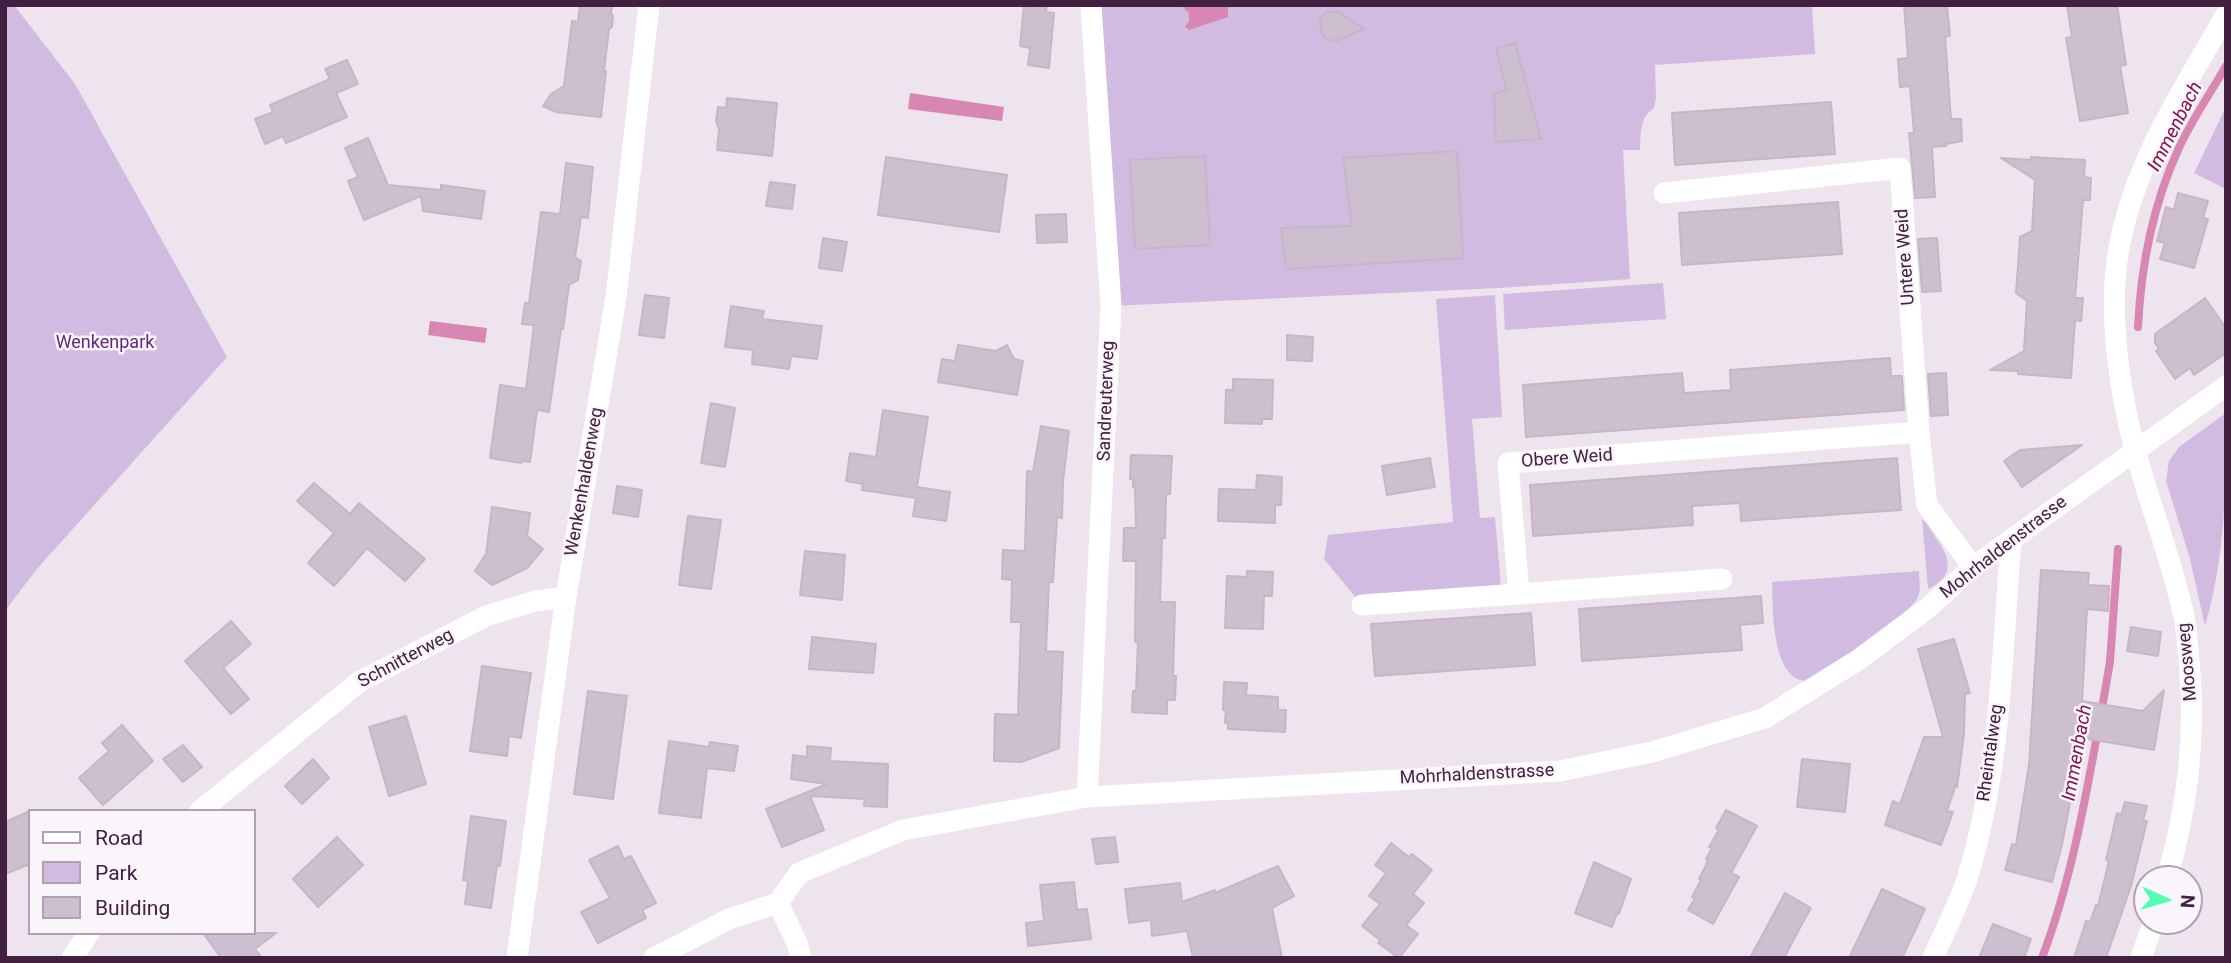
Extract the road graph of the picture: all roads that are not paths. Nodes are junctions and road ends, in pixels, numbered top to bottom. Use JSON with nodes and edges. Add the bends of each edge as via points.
{"nodes":[{"id":1,"x":649,"y":5,"type":"edge"},
{"id":2,"x":1091,"y":5,"type":"edge"},
{"id":3,"x":2226,"y":15,"type":"edge"},
{"id":4,"x":1664,"y":192,"type":"dead end"},
{"id":5,"x":2226,"y":386,"type":"edge"},
{"id":6,"x":1919,"y":432,"type":"junction"},
{"id":7,"x":2135,"y":450,"type":"junction"},
{"id":8,"x":2011,"y":541,"type":"junction"},
{"id":9,"x":1973,"y":567,"type":"junction"},
{"id":10,"x":1722,"y":579,"type":"dead end"},
{"id":11,"x":1519,"y":594,"type":"junction"},
{"id":12,"x":566,"y":597,"type":"junction"},
{"id":13,"x":1362,"y":605,"type":"dead end"},
{"id":14,"x":1087,"y":797,"type":"junction"},
{"id":15,"x":202,"y":809,"type":"edge"},
{"id":16,"x":2171,"y":865,"type":"edge"},
{"id":17,"x":778,"y":903,"type":"junction"},
{"id":18,"x":88,"y":935,"type":"edge"},
{"id":19,"x":2149,"y":935,"type":"edge"},
{"id":20,"x":72,"y":958,"type":"edge"},
{"id":21,"x":517,"y":958,"type":"edge"},
{"id":22,"x":654,"y":958,"type":"edge"},
{"id":23,"x":800,"y":958,"type":"edge"},
{"id":24,"x":1933,"y":958,"type":"edge"},
{"id":25,"x":2141,"y":958,"type":"edge"}],
"edges":[{"from":1,"to":12,"type":"street","name":"Wenkenhaldenweg","via":[[616,297]]},
{"from":2,"to":14,"type":"street","name":"Sandreuterweg","via":[[1111,306]]},
{"from":3,"to":7,"type":"street","name":"Moosweg","via":[[2149,154],[2129,203],[2116,261],[2121,383]]},
{"from":4,"to":6,"type":"street","name":"Untere Weid","via":[[1900,168]]},
{"from":5,"to":7,"type":"street","name":"Mohrhaldenstrasse"},
{"from":6,"to":9,"type":"street","name":"Untere Weid","via":[[1927,505]]},
{"from":6,"to":11,"type":"street","name":"Obere Weid","via":[[1508,463]]},
{"from":7,"to":8,"type":"street","name":"Mohrhaldenstrasse"},
{"from":7,"to":16,"type":"street","name":"Moosweg","via":[[2185,619],[2192,698],[2189,772]]},
{"from":8,"to":9,"type":"street","name":"Mohrhaldenstrasse"},
{"from":8,"to":24,"type":"street","name":"Rheintalweg","via":[[1996,735],[1984,808],[1967,880]]},
{"from":9,"to":14,"type":"street","name":"Mohrhaldenstrasse","via":[[1928,608],[1858,660],[1765,718],[1652,752],[1560,771]]},
{"from":10,"to":11,"type":"street"},
{"from":11,"to":13,"type":"street"},
{"from":12,"to":15,"type":"street","name":"Schnitterweg","via":[[534,601],[486,616],[359,682]]},
{"from":12,"to":21,"type":"street","name":"Wenkenhaldenweg"},
{"from":14,"to":17,"type":"street","name":"Mohrhaldenstrasse","via":[[903,830],[799,873]]},
{"from":17,"to":22,"type":"street","via":[[729,919]]},
{"from":17,"to":23,"type":"street"},
{"from":18,"to":20,"type":"street"},
{"from":19,"to":25,"type":"street"}]}
